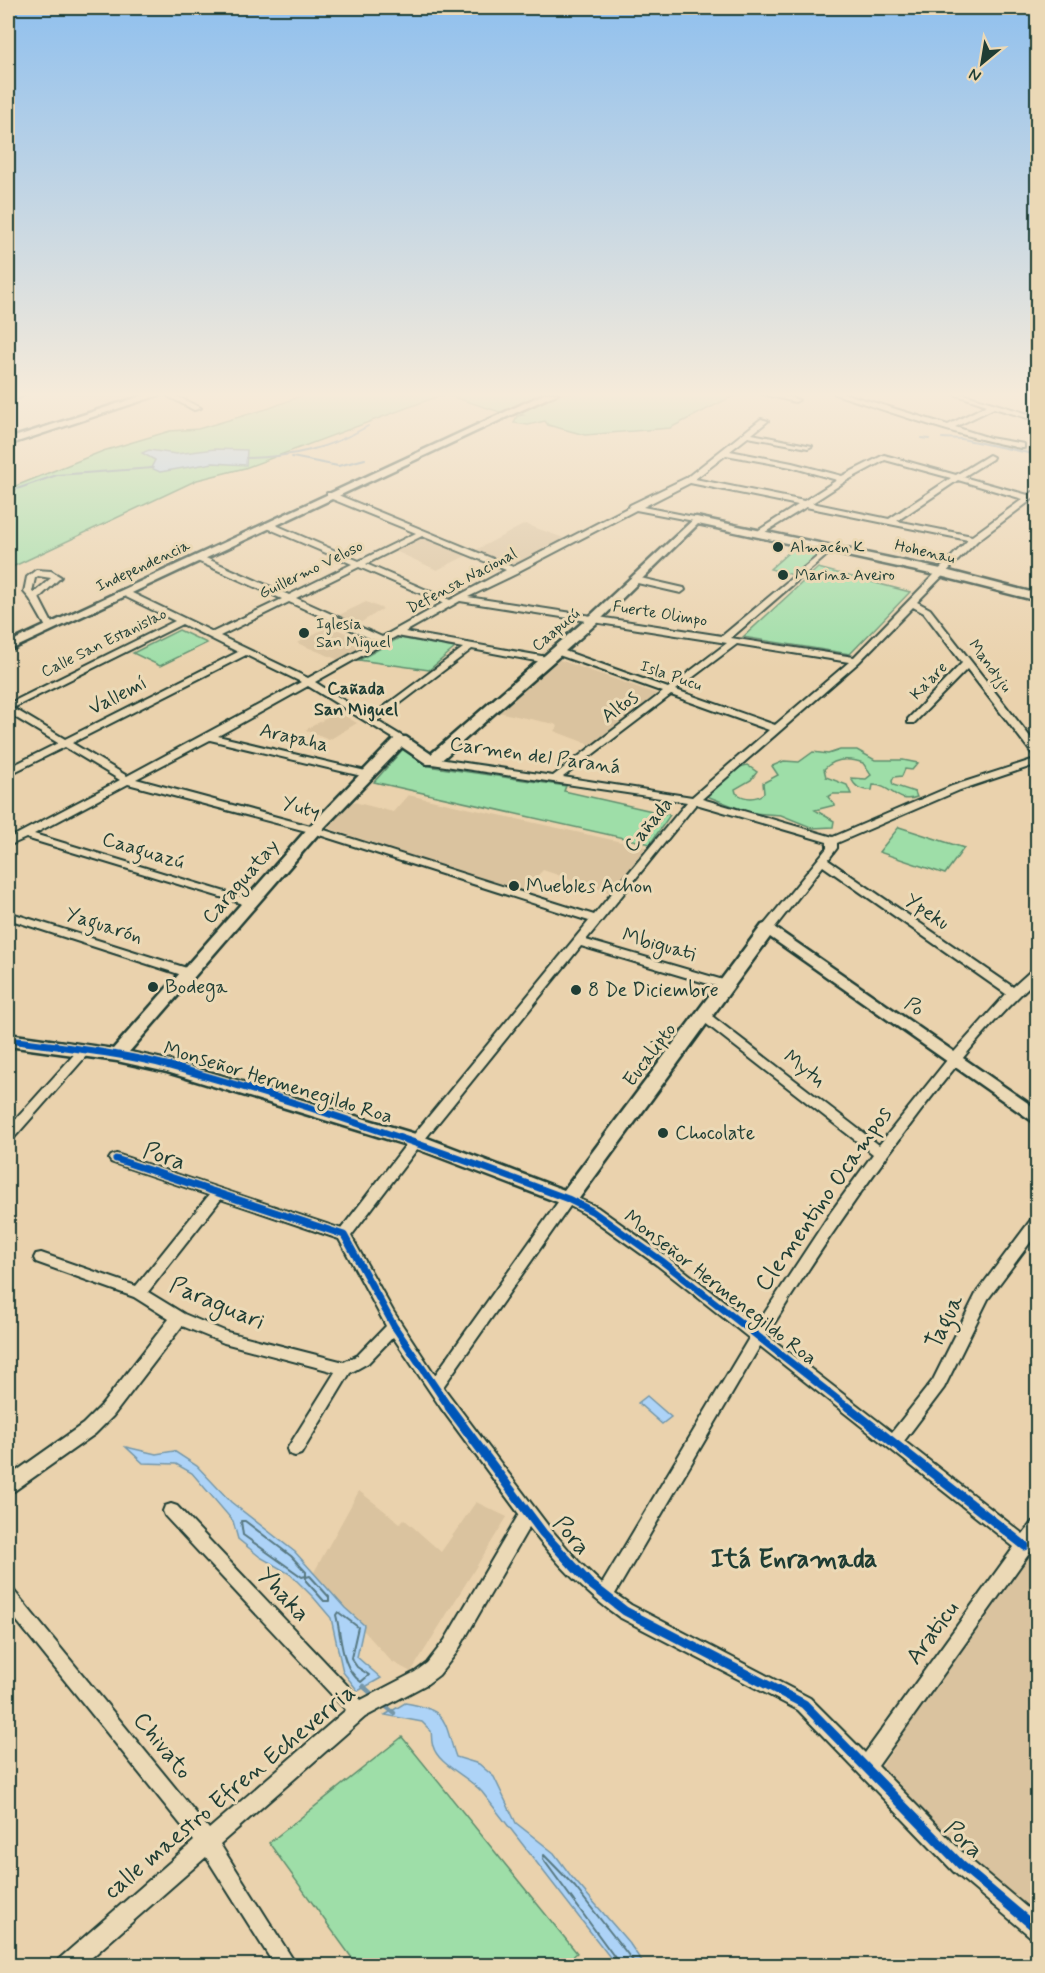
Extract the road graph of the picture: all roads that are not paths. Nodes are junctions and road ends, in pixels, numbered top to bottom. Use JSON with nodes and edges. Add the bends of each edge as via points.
{"nodes":[{"id":1,"x":352,"y":485,"type":"edge"},
{"id":2,"x":678,"y":485,"type":"edge"},
{"id":3,"x":714,"y":485,"type":"edge"},
{"id":4,"x":832,"y":485,"type":"edge"},
{"id":5,"x":945,"y":485,"type":"edge"},
{"id":6,"x":985,"y":485,"type":"edge"},
{"id":7,"x":1038,"y":491,"type":"edge"},
{"id":8,"x":330,"y":495,"type":"junction"},
{"id":9,"x":1029,"y":498,"type":"junction"},
{"id":10,"x":804,"y":503,"type":"junction"},
{"id":11,"x":633,"y":507,"type":"junction"},
{"id":12,"x":696,"y":520,"type":"junction"},
{"id":13,"x":891,"y":521,"type":"junction"},
{"id":14,"x":268,"y":525,"type":"junction"},
{"id":15,"x":762,"y":532,"type":"junction"},
{"id":16,"x":422,"y":533,"type":"junction"},
{"id":17,"x":974,"y":539,"type":"junction"},
{"id":18,"x":830,"y":548,"type":"junction"},
{"id":19,"x":198,"y":558,"type":"junction"},
{"id":20,"x":359,"y":563,"type":"junction"},
{"id":21,"x":515,"y":571,"type":"junction"},
{"id":22,"x":941,"y":573,"type":"junction"},
{"id":23,"x":636,"y":580,"type":"junction"},
{"id":24,"x":681,"y":590,"type":"dead end"},
{"id":25,"x":125,"y":593,"type":"junction"},
{"id":26,"x":1036,"y":595,"type":"edge"},
{"id":27,"x":34,"y":598,"type":"dead end"},
{"id":28,"x":288,"y":598,"type":"junction"},
{"id":29,"x":454,"y":600,"type":"junction"},
{"id":30,"x":912,"y":603,"type":"junction"},
{"id":31,"x":594,"y":619,"type":"junction"},
{"id":32,"x":182,"y":621,"type":"junction"},
{"id":33,"x":50,"y":627,"type":"junction"},
{"id":34,"x":396,"y":633,"type":"junction"},
{"id":35,"x":213,"y":636,"type":"junction"},
{"id":36,"x":382,"y":640,"type":"junction"},
{"id":37,"x":730,"y":640,"type":"junction"},
{"id":38,"x":471,"y":646,"type":"junction"},
{"id":39,"x":8,"y":647,"type":"edge"},
{"id":40,"x":245,"y":652,"type":"junction"},
{"id":41,"x":551,"y":656,"type":"junction"},
{"id":42,"x":856,"y":660,"type":"junction"},
{"id":43,"x":969,"y":662,"type":"junction"},
{"id":44,"x":308,"y":682,"type":"junction"},
{"id":45,"x":670,"y":691,"type":"junction"},
{"id":46,"x":8,"y":708,"type":"edge"},
{"id":47,"x":371,"y":721,"type":"junction"},
{"id":48,"x":911,"y":722,"type":"dead end"},
{"id":49,"x":776,"y":729,"type":"junction"},
{"id":50,"x":209,"y":737,"type":"junction"},
{"id":51,"x":401,"y":740,"type":"junction"},
{"id":52,"x":64,"y":743,"type":"junction"},
{"id":53,"x":1038,"y":754,"type":"edge"},
{"id":54,"x":432,"y":761,"type":"junction"},
{"id":55,"x":1038,"y":761,"type":"edge"},
{"id":56,"x":8,"y":772,"type":"edge"},
{"id":57,"x":370,"y":775,"type":"junction"},
{"id":58,"x":555,"y":779,"type":"junction"},
{"id":59,"x":127,"y":780,"type":"junction"},
{"id":60,"x":694,"y":800,"type":"junction"},
{"id":61,"x":314,"y":830,"type":"junction"},
{"id":62,"x":24,"y":834,"type":"junction"},
{"id":63,"x":832,"y":841,"type":"junction"},
{"id":64,"x":8,"y":843,"type":"edge"},
{"id":65,"x":821,"y":860,"type":"junction"},
{"id":66,"x":251,"y":903,"type":"junction"},
{"id":67,"x":10,"y":919,"type":"edge"},
{"id":68,"x":597,"y":920,"type":"junction"},
{"id":69,"x":768,"y":928,"type":"junction"},
{"id":70,"x":580,"y":942,"type":"junction"},
{"id":71,"x":1038,"y":971,"type":"edge"},
{"id":72,"x":189,"y":973,"type":"junction"},
{"id":73,"x":726,"y":985,"type":"junction"},
{"id":74,"x":1013,"y":993,"type":"junction"},
{"id":75,"x":704,"y":1016,"type":"junction"},
{"id":76,"x":8,"y":1040,"type":"edge"},
{"id":77,"x":83,"y":1052,"type":"junction"},
{"id":78,"x":117,"y":1055,"type":"junction"},
{"id":79,"x":953,"y":1061,"type":"junction"},
{"id":80,"x":1038,"y":1119,"type":"edge"},
{"id":81,"x":8,"y":1136,"type":"edge"},
{"id":82,"x":416,"y":1141,"type":"junction"},
{"id":83,"x":879,"y":1152,"type":"junction"},
{"id":84,"x":116,"y":1159,"type":"dead end"},
{"id":85,"x":217,"y":1195,"type":"junction"},
{"id":86,"x":568,"y":1199,"type":"junction"},
{"id":87,"x":1038,"y":1221,"type":"edge"},
{"id":88,"x":344,"y":1235,"type":"junction"},
{"id":89,"x":41,"y":1258,"type":"dead end"},
{"id":90,"x":139,"y":1293,"type":"junction"},
{"id":91,"x":179,"y":1318,"type":"junction"},
{"id":92,"x":394,"y":1327,"type":"junction"},
{"id":93,"x":757,"y":1338,"type":"junction"},
{"id":94,"x":345,"y":1369,"type":"junction"},
{"id":95,"x":435,"y":1387,"type":"junction"},
{"id":96,"x":893,"y":1443,"type":"junction"},
{"id":97,"x":295,"y":1449,"type":"dead end"},
{"id":98,"x":8,"y":1486,"type":"edge"},
{"id":99,"x":171,"y":1511,"type":"dead end"},
{"id":100,"x":528,"y":1514,"type":"junction"},
{"id":101,"x":1038,"y":1527,"type":"edge"},
{"id":102,"x":1025,"y":1546,"type":"junction"},
{"id":103,"x":8,"y":1597,"type":"edge"},
{"id":104,"x":604,"y":1597,"type":"junction"},
{"id":105,"x":366,"y":1707,"type":"junction"},
{"id":106,"x":867,"y":1766,"type":"junction"},
{"id":107,"x":208,"y":1843,"type":"junction"},
{"id":108,"x":1038,"y":1930,"type":"edge"},
{"id":109,"x":66,"y":1965,"type":"edge"},
{"id":110,"x":286,"y":1965,"type":"edge"}],
"edges":[{"from":1,"to":8,"type":"street","name":"Independencia"},
{"from":2,"to":11,"type":"street","name":"Defensa Nacional"},
{"from":3,"to":10,"type":"street"},
{"from":4,"to":10,"type":"street"},
{"from":5,"to":13,"type":"street"},
{"from":6,"to":9,"type":"street"},
{"from":7,"to":9,"type":"street","name":"Cañada"},
{"from":8,"to":14,"type":"street","name":"Independencia"},
{"from":8,"to":16,"type":"street"},
{"from":9,"to":17,"type":"street","name":"Cañada"},
{"from":10,"to":13,"type":"street"},
{"from":10,"to":15,"type":"street"},
{"from":11,"to":12,"type":"street","name":"Hohenau"},
{"from":11,"to":21,"type":"street","name":"Defensa Nacional"},
{"from":12,"to":15,"type":"street","name":"Hohenau"},
{"from":12,"to":23,"type":"street","name":"Caapucú"},
{"from":13,"to":17,"type":"street"},
{"from":14,"to":19,"type":"street","name":"Independencia"},
{"from":14,"to":20,"type":"street","name":"Fuerte Olimpo"},
{"from":15,"to":18,"type":"street","name":"Hohenau"},
{"from":16,"to":20,"type":"street","name":"Guillermo Veloso"},
{"from":16,"to":21,"type":"street"},
{"from":17,"to":22,"type":"street","name":"Cañada"},
{"from":18,"to":22,"type":"street","name":"Hohenau"},
{"from":18,"to":37,"type":"street","name":"Altos"},
{"from":19,"to":25,"type":"street","name":"Independencia"},
{"from":19,"to":28,"type":"street"},
{"from":20,"to":28,"type":"street","name":"Guillermo Veloso"},
{"from":20,"to":29,"type":"street","name":"Fuerte Olimpo"},
{"from":21,"to":29,"type":"street","name":"Defensa Nacional"},
{"from":22,"to":26,"type":"street","name":"Hohenau"},
{"from":22,"to":30,"type":"street","name":"Cañada"},
{"from":23,"to":24,"type":"street"},
{"from":23,"to":31,"type":"street","name":"Caapucú"},
{"from":25,"to":32,"type":"street","name":"Carmen del Paraná"},
{"from":25,"to":33,"type":"street","name":"Independencia"},
{"from":27,"to":33,"type":"street"},
{"from":28,"to":35,"type":"street","name":"Guillermo Veloso"},
{"from":28,"to":36,"type":"street"},
{"from":29,"to":31,"type":"street","name":"Fuerte Olimpo"},
{"from":29,"to":34,"type":"street","name":"Defensa Nacional"},
{"from":30,"to":42,"type":"street","name":"Cañada"},
{"from":30,"to":43,"type":"street","name":"Mandyju","via":[[927,611]]},
{"from":31,"to":37,"type":"street","name":"Fuerte Olimpo"},
{"from":31,"to":41,"type":"street","name":"Caapucú"},
{"from":32,"to":35,"type":"street","name":"Carmen del Paraná"},
{"from":32,"to":46,"type":"street","name":"Calle San Estanislao"},
{"from":33,"to":39,"type":"street","name":"Independencia"},
{"from":34,"to":36,"type":"street","name":"Defensa Nacional"},
{"from":34,"to":38,"type":"street","name":"Isla Pucu"},
{"from":35,"to":40,"type":"street","name":"Carmen del Paraná"},
{"from":36,"to":44,"type":"street","name":"Defensa Nacional"},
{"from":37,"to":42,"type":"street","name":"Fuerte Olimpo"},
{"from":37,"to":45,"type":"street","name":"Altos"},
{"from":38,"to":41,"type":"street","name":"Isla Pucu"},
{"from":38,"to":47,"type":"street"},
{"from":40,"to":44,"type":"street","name":"Carmen del Paraná"},
{"from":40,"to":52,"type":"street","name":"Vallemí"},
{"from":41,"to":45,"type":"street","name":"Isla Pucu"},
{"from":41,"to":54,"type":"street","name":"Caapucú"},
{"from":42,"to":49,"type":"street","name":"Cañada"},
{"from":43,"to":48,"type":"street","name":"Ka'are"},
{"from":43,"to":53,"type":"street","name":"Mandyju"},
{"from":44,"to":47,"type":"street","name":"Carmen del Paraná"},
{"from":44,"to":50,"type":"street","name":"Defensa Nacional"},
{"from":45,"to":49,"type":"street","name":"Isla Pucu"},
{"from":45,"to":58,"type":"street","name":"Altos"},
{"from":46,"to":52,"type":"street","name":"Yuty"},
{"from":47,"to":51,"type":"street","name":"Carmen del Paraná"},
{"from":49,"to":60,"type":"street","name":"Cañada"},
{"from":50,"to":57,"type":"street","name":"Arapaha"},
{"from":50,"to":59,"type":"street","name":"Defensa Nacional"},
{"from":51,"to":54,"type":"street","name":"Carmen del Paraná"},
{"from":51,"to":57,"type":"street","name":"Caraguatay"},
{"from":52,"to":56,"type":"street","name":"Vallemí"},
{"from":52,"to":59,"type":"street","name":"Yuty"},
{"from":54,"to":58,"type":"street","name":"Carmen del Paraná"},
{"from":55,"to":63,"type":"street","via":[[956,788]]},
{"from":57,"to":61,"type":"street","name":"Caraguatay"},
{"from":58,"to":60,"type":"street","name":"Carmen del Paraná"},
{"from":59,"to":61,"type":"street","name":"Yuty"},
{"from":59,"to":62,"type":"street","name":"Defensa Nacional"},
{"from":60,"to":63,"type":"street","name":"Carmen del Paraná"},
{"from":60,"to":68,"type":"street","name":"Cañada"},
{"from":61,"to":66,"type":"street","name":"Caraguatay"},
{"from":61,"to":68,"type":"street","name":"Yuty"},
{"from":62,"to":64,"type":"street","name":"Defensa Nacional"},
{"from":62,"to":66,"type":"street","name":"Caaguazú"},
{"from":63,"to":65,"type":"street","name":"Eucalipto","via":[[832,848]]},
{"from":65,"to":69,"type":"street","name":"Eucalipto"},
{"from":65,"to":74,"type":"street","name":"Ypeku"},
{"from":66,"to":72,"type":"street","name":"Caraguatay"},
{"from":67,"to":72,"type":"street","name":"Yaguarón"},
{"from":68,"to":70,"type":"street","name":"Cañada"},
{"from":69,"to":73,"type":"street","name":"Eucalipto"},
{"from":69,"to":79,"type":"street","name":"Po"},
{"from":70,"to":73,"type":"street","name":"Mbiguati"},
{"from":70,"to":82,"type":"street","name":"Cañada"},
{"from":71,"to":74,"type":"street","name":"Clementino Ocampos"},
{"from":72,"to":78,"type":"street","name":"Caraguatay"},
{"from":73,"to":75,"type":"street","name":"Eucalipto"},
{"from":74,"to":79,"type":"street","name":"Clementino Ocampos"},
{"from":75,"to":83,"type":"street","name":"Mytu"},
{"from":75,"to":86,"type":"street","name":"Eucalipto"},
{"from":76,"to":77,"type":"street","name":"Monseñor Hermenegildo Roa"},
{"from":77,"to":78,"type":"street","name":"Monseñor Hermenegildo Roa"},
{"from":77,"to":81,"type":"street"},
{"from":78,"to":82,"type":"street","name":"Monseñor Hermenegildo Roa","via":[[169,1066]]},
{"from":79,"to":80,"type":"street","name":"Po"},
{"from":79,"to":83,"type":"street","name":"Clementino Ocampos"},
{"from":82,"to":86,"type":"street","name":"Monseñor Hermenegildo Roa"},
{"from":82,"to":88,"type":"street","name":"Cañada"},
{"from":83,"to":93,"type":"street","name":"Clementino Ocampos"},
{"from":84,"to":85,"type":"street","name":"Pora"},
{"from":85,"to":88,"type":"street","name":"Pora"},
{"from":85,"to":90,"type":"street"},
{"from":86,"to":93,"type":"street","name":"Monseñor Hermenegildo Roa","via":[[592,1211],[662,1261]]},
{"from":86,"to":95,"type":"street","name":"Eucalipto"},
{"from":87,"to":96,"type":"street","name":"Tagua","via":[[982,1296],[939,1384]]},
{"from":88,"to":92,"type":"street","name":"Pora"},
{"from":89,"to":90,"type":"street","name":"Paraguari"},
{"from":90,"to":91,"type":"street","name":"Paraguari"},
{"from":91,"to":94,"type":"street","name":"Paraguari","via":[[224,1337]]},
{"from":91,"to":98,"type":"street","via":[[89,1429]]},
{"from":92,"to":94,"type":"street","via":[[363,1359]]},
{"from":92,"to":95,"type":"street","name":"Pora"},
{"from":93,"to":96,"type":"street","name":"Monseñor Hermenegildo Roa"},
{"from":93,"to":104,"type":"street","name":"Clementino Ocampos"},
{"from":94,"to":97,"type":"street"},
{"from":95,"to":100,"type":"street","name":"Pora"},
{"from":96,"to":102,"type":"street","name":"Monseñor Hermenegildo Roa"},
{"from":99,"to":105,"type":"street","name":"Yhaka"},
{"from":100,"to":104,"type":"street","name":"Pora"},
{"from":100,"to":105,"type":"street","name":"calle maestro Efren Echeverria","via":[[451,1646],[433,1669]]},
{"from":101,"to":102,"type":"street","name":"Araticu"},
{"from":102,"to":106,"type":"street","name":"Araticu"},
{"from":103,"to":107,"type":"street","name":"Chivato"},
{"from":104,"to":106,"type":"street","name":"Pora","via":[[804,1704]]},
{"from":105,"to":107,"type":"street","name":"calle maestro Efren Echeverria"},
{"from":106,"to":108,"type":"street","name":"Pora","via":[[962,1865]]},
{"from":107,"to":109,"type":"street","name":"calle maestro Efren Echeverria"},
{"from":107,"to":110,"type":"street","name":"Chivato"}]}
